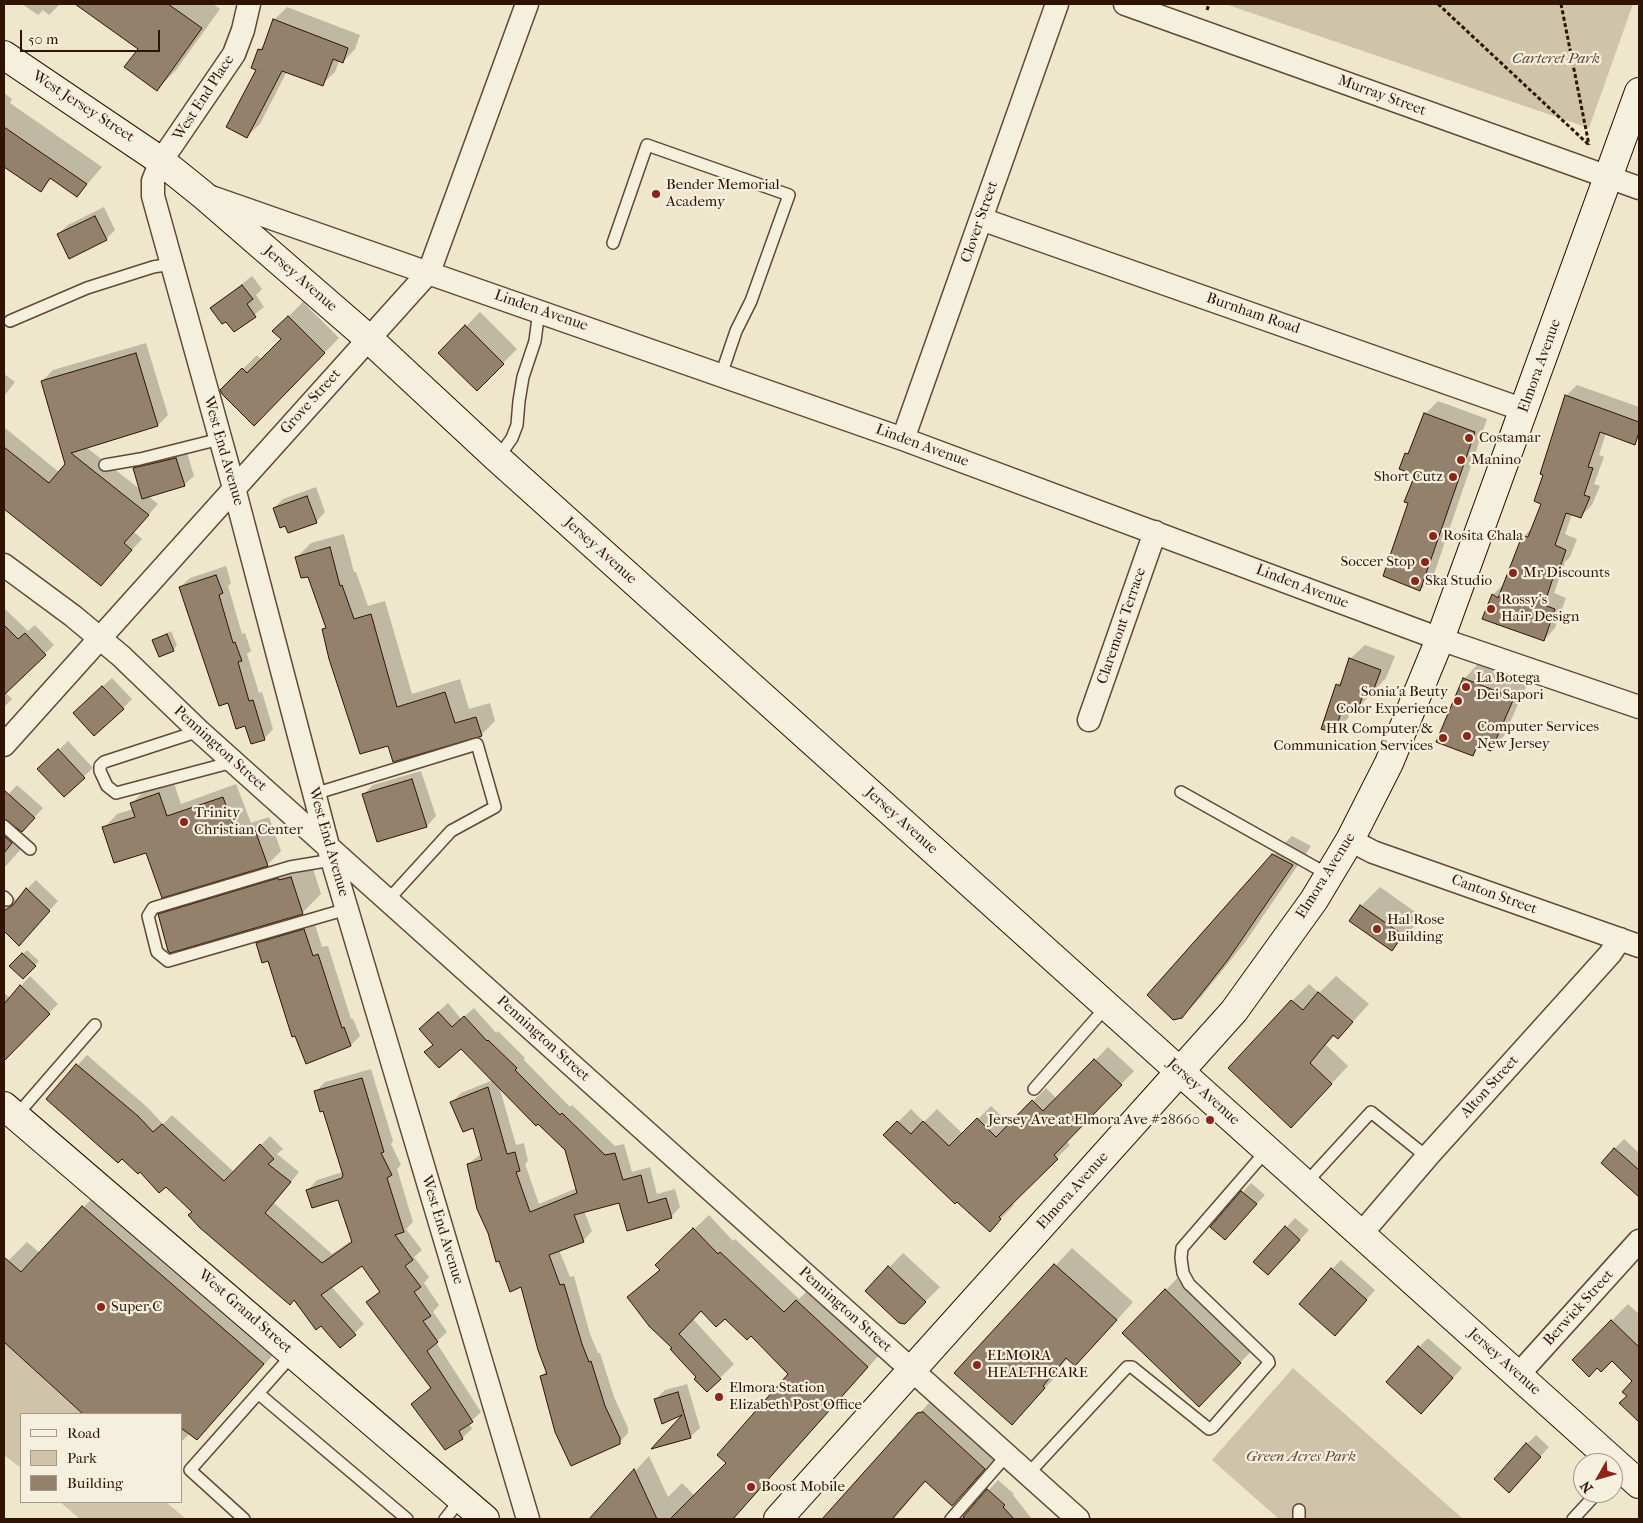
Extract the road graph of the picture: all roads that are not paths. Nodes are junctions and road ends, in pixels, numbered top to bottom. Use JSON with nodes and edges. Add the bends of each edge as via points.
{"nodes":[{"id":1,"x":248,"y":4,"type":"edge"},
{"id":2,"x":527,"y":4,"type":"edge"},
{"id":3,"x":1057,"y":4,"type":"edge"},
{"id":4,"x":1125,"y":4,"type":"edge"},
{"id":5,"x":4,"y":55,"type":"edge"},
{"id":6,"x":1639,"y":92,"type":"edge"},
{"id":7,"x":161,"y":161,"type":"junction"},
{"id":8,"x":1609,"y":178,"type":"junction"},
{"id":9,"x":1639,"y":188,"type":"edge"},
{"id":10,"x":202,"y":194,"type":"junction"},
{"id":11,"x":981,"y":219,"type":"junction"},
{"id":12,"x":612,"y":243,"type":"dead end"},
{"id":13,"x":171,"y":264,"type":"junction"},
{"id":14,"x":429,"y":272,"type":"junction"},
{"id":15,"x":539,"y":310,"type":"junction"},
{"id":16,"x":10,"y":321,"type":"dead end"},
{"id":17,"x":368,"y":338,"type":"junction"},
{"id":18,"x":721,"y":375,"type":"junction"},
{"id":19,"x":1524,"y":410,"type":"junction"},
{"id":20,"x":220,"y":439,"type":"junction"},
{"id":21,"x":903,"y":439,"type":"junction"},
{"id":22,"x":497,"y":458,"type":"junction"},
{"id":23,"x":105,"y":465,"type":"dead end"},
{"id":24,"x":234,"y":488,"type":"junction"},
{"id":25,"x":1155,"y":532,"type":"junction"},
{"id":26,"x":4,"y":565,"type":"edge"},
{"id":27,"x":98,"y":638,"type":"junction"},
{"id":28,"x":1440,"y":639,"type":"junction"},
{"id":29,"x":1639,"y":707,"type":"edge"},
{"id":30,"x":1089,"y":720,"type":"dead end"},
{"id":31,"x":198,"y":731,"type":"junction"},
{"id":32,"x":4,"y":744,"type":"edge"},
{"id":33,"x":233,"y":762,"type":"junction"},
{"id":34,"x":1181,"y":792,"type":"dead end"},
{"id":35,"x":314,"y":794,"type":"junction"},
{"id":36,"x":4,"y":826,"type":"edge"},
{"id":37,"x":1350,"y":840,"type":"junction"},
{"id":38,"x":30,"y":849,"type":"dead end"},
{"id":39,"x":330,"y":853,"type":"junction"},
{"id":40,"x":1329,"y":875,"type":"junction"},
{"id":41,"x":388,"y":900,"type":"junction"},
{"id":42,"x":347,"y":909,"type":"junction"},
{"id":43,"x":1630,"y":943,"type":"edge"},
{"id":44,"x":1107,"y":1006,"type":"junction"},
{"id":45,"x":95,"y":1024,"type":"dead end"},
{"id":46,"x":1180,"y":1071,"type":"junction"},
{"id":47,"x":1034,"y":1089,"type":"dead end"},
{"id":48,"x":8,"y":1112,"type":"edge"},
{"id":49,"x":1267,"y":1150,"type":"junction"},
{"id":50,"x":1427,"y":1157,"type":"junction"},
{"id":51,"x":1306,"y":1184,"type":"junction"},
{"id":52,"x":1361,"y":1234,"type":"junction"},
{"id":53,"x":1639,"y":1241,"type":"edge"},
{"id":54,"x":293,"y":1354,"type":"junction"},
{"id":55,"x":912,"y":1370,"type":"junction"},
{"id":56,"x":1518,"y":1375,"type":"junction"},
{"id":57,"x":259,"y":1394,"type":"junction"},
{"id":58,"x":1007,"y":1455,"type":"junction"},
{"id":59,"x":186,"y":1471,"type":"edge"},
{"id":60,"x":1028,"y":1474,"type":"junction"},
{"id":61,"x":1624,"y":1476,"type":"edge"},
{"id":62,"x":1588,"y":1503,"type":"edge"},
{"id":63,"x":453,"y":1509,"type":"edge"},
{"id":64,"x":244,"y":1519,"type":"edge"},
{"id":65,"x":407,"y":1519,"type":"edge"},
{"id":66,"x":485,"y":1519,"type":"edge"},
{"id":67,"x":528,"y":1519,"type":"edge"},
{"id":68,"x":778,"y":1519,"type":"edge"},
{"id":69,"x":951,"y":1519,"type":"edge"},
{"id":70,"x":1078,"y":1519,"type":"edge"},
{"id":71,"x":1573,"y":1519,"type":"edge"}],
"edges":[{"from":1,"to":7,"type":"street","name":"West End Place","via":[[234,54]]},
{"from":2,"to":14,"type":"street","name":"Grove Street"},
{"from":3,"to":11,"type":"street","name":"Clover Street"},
{"from":4,"to":8,"type":"street","name":"Murray Street"},
{"from":5,"to":7,"type":"street","name":"West Jersey Street"},
{"from":6,"to":8,"type":"street","name":"Elmora Avenue"},
{"from":7,"to":10,"type":"street","name":"Jersey Avenue"},
{"from":7,"to":13,"type":"street","name":"West End Avenue","via":[[153,181],[153,196]]},
{"from":8,"to":9,"type":"street","name":"Murray Street"},
{"from":8,"to":19,"type":"street","name":"Elmora Avenue"},
{"from":10,"to":14,"type":"street","name":"Linden Avenue"},
{"from":10,"to":17,"type":"street","name":"Jersey Avenue"},
{"from":11,"to":19,"type":"street","name":"Burnham Road"},
{"from":11,"to":21,"type":"street","name":"Clover Street"},
{"from":12,"to":18,"type":"lane","via":[[647,145],[788,195]]},
{"from":13,"to":16,"type":"lane","via":[[86,288]]},
{"from":13,"to":20,"type":"street","name":"West End Avenue"},
{"from":14,"to":15,"type":"street","name":"Linden Avenue"},
{"from":14,"to":17,"type":"street","name":"Grove Street"},
{"from":15,"to":18,"type":"street","name":"Linden Avenue"},
{"from":15,"to":22,"type":"lane","via":[[535,341],[519,401],[517,425]]},
{"from":17,"to":22,"type":"street","name":"Jersey Avenue"},
{"from":17,"to":24,"type":"street","name":"Grove Street"},
{"from":18,"to":21,"type":"street","name":"Linden Avenue"},
{"from":19,"to":28,"type":"street","name":"Elmora Avenue"},
{"from":20,"to":23,"type":"lane","via":[[140,460]]},
{"from":20,"to":24,"type":"street","name":"West End Avenue"},
{"from":21,"to":25,"type":"street","name":"Linden Avenue"},
{"from":22,"to":44,"type":"street","name":"Jersey Avenue"},
{"from":24,"to":27,"type":"street","name":"Grove Street"},
{"from":24,"to":35,"type":"street","name":"West End Avenue"},
{"from":25,"to":28,"type":"street","name":"Linden Avenue"},
{"from":25,"to":30,"type":"street","name":"Claremont Terrace"},
{"from":26,"to":27,"type":"street","name":"Pennington Street"},
{"from":27,"to":31,"type":"street","name":"Pennington Street"},
{"from":27,"to":32,"type":"street","name":"Grove Street"},
{"from":28,"to":29,"type":"street","name":"Linden Avenue"},
{"from":28,"to":37,"type":"street","name":"Elmora Avenue","via":[[1389,763]]},
{"from":31,"to":33,"type":"street","name":"Pennington Street"},
{"from":31,"to":33,"type":"lane","via":[[104,762],[100,771],[107,786],[116,792]]},
{"from":33,"to":39,"type":"street","name":"Pennington Street"},
{"from":34,"to":40,"type":"lane"},
{"from":35,"to":39,"type":"street","name":"West End Avenue"},
{"from":35,"to":41,"type":"lane","via":[[477,744],[495,807],[451,831]]},
{"from":36,"to":38,"type":"lane"},
{"from":37,"to":40,"type":"street","name":"Elmora Avenue"},
{"from":37,"to":43,"type":"street","name":"Canton Street","via":[[1373,852]]},
{"from":39,"to":41,"type":"street","name":"Pennington Street"},
{"from":39,"to":42,"type":"street","name":"West End Avenue"},
{"from":39,"to":42,"type":"lane","via":[[154,908],[148,916],[157,952],[168,961]]},
{"from":40,"to":46,"type":"street","name":"Elmora Avenue","via":[[1234,1011]]},
{"from":41,"to":55,"type":"street","name":"Pennington Street"},
{"from":42,"to":67,"type":"street","name":"West End Avenue"},
{"from":43,"to":50,"type":"street","name":"Alton Street","via":[[1610,954]]},
{"from":44,"to":46,"type":"street","name":"Jersey Avenue"},
{"from":44,"to":47,"type":"lane"},
{"from":45,"to":48,"type":"lane"},
{"from":46,"to":49,"type":"street","name":"Jersey Avenue"},
{"from":46,"to":55,"type":"street","name":"Elmora Avenue"},
{"from":48,"to":54,"type":"street","name":"West Grand Street"},
{"from":49,"to":51,"type":"street","name":"Jersey Avenue"},
{"from":49,"to":60,"type":"lane","via":[[1182,1248],[1181,1258],[1189,1284],[1269,1363],[1209,1429],[1132,1367],[1127,1367]]},
{"from":50,"to":51,"type":"lane","via":[[1371,1112]]},
{"from":50,"to":52,"type":"street","name":"Alton Street"},
{"from":51,"to":52,"type":"street","name":"Jersey Avenue"},
{"from":52,"to":56,"type":"street","name":"Jersey Avenue"},
{"from":53,"to":56,"type":"street","name":"Berwick Street"},
{"from":54,"to":57,"type":"lane"},
{"from":54,"to":63,"type":"street","name":"West Grand Street"},
{"from":55,"to":58,"type":"street","name":"Pennington Street"},
{"from":55,"to":68,"type":"street","name":"Elmora Avenue"},
{"from":56,"to":61,"type":"street","name":"Jersey Avenue"},
{"from":57,"to":59,"type":"lane"},
{"from":57,"to":65,"type":"lane"},
{"from":58,"to":60,"type":"street","name":"Pennington Street"},
{"from":58,"to":69,"type":"lane"},
{"from":59,"to":64,"type":"lane"},
{"from":60,"to":70,"type":"street","name":"Pennington Street"},
{"from":62,"to":71,"type":"lane"},
{"from":63,"to":66,"type":"street","name":"West Grand Street"}]}
